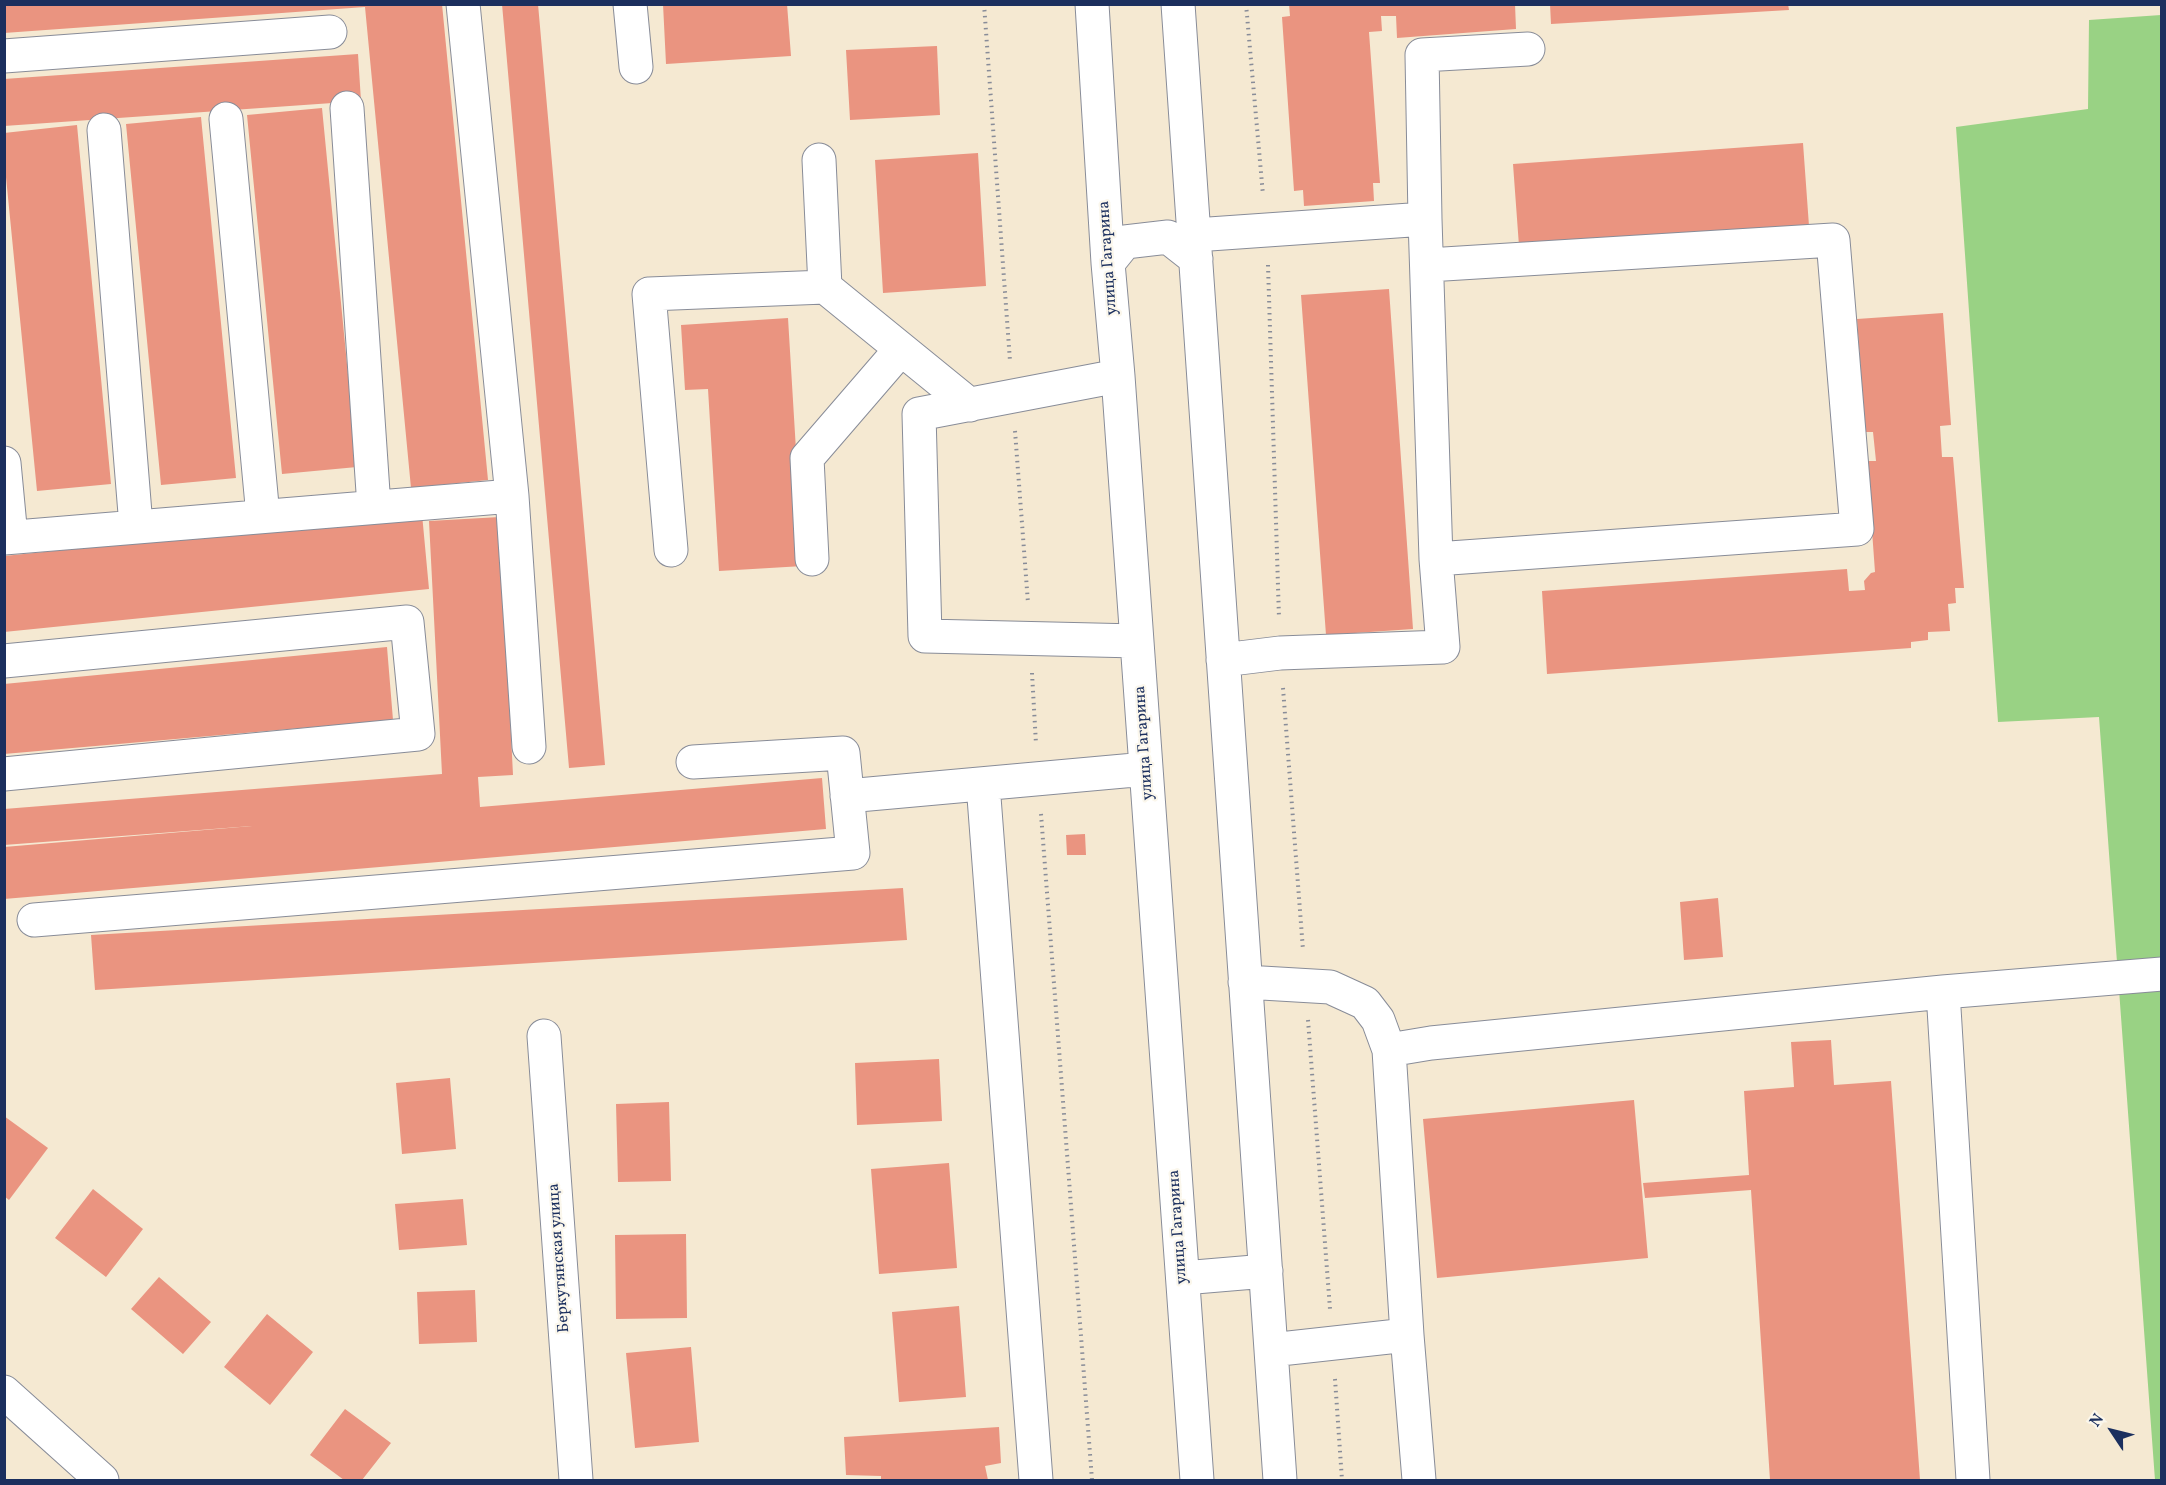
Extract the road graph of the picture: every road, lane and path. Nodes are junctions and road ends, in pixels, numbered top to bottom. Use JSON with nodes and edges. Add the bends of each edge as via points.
{"nodes":[{"id":1,"x":463,"y":4,"type":"edge"},
{"id":2,"x":630,"y":4,"type":"edge"},
{"id":3,"x":1092,"y":4,"type":"edge"},
{"id":4,"x":1178,"y":4,"type":"edge"},
{"id":5,"x":1246,"y":4,"type":"edge"},
{"id":6,"x":330,"y":32,"type":"dead end"},
{"id":7,"x":1528,"y":49,"type":"dead end"},
{"id":8,"x":4,"y":56,"type":"edge"},
{"id":9,"x":636,"y":67,"type":"dead end"},
{"id":10,"x":347,"y":108,"type":"dead end"},
{"id":11,"x":226,"y":119,"type":"dead end"},
{"id":12,"x":104,"y":130,"type":"dead end"},
{"id":13,"x":819,"y":160,"type":"dead end"},
{"id":14,"x":1425,"y":219,"type":"junction"},
{"id":15,"x":1266,"y":229,"type":"junction"},
{"id":16,"x":1196,"y":247,"type":"junction"},
{"id":17,"x":1108,"y":263,"type":"junction"},
{"id":18,"x":1428,"y":266,"type":"junction"},
{"id":19,"x":825,"y":287,"type":"junction"},
{"id":20,"x":901,"y":349,"type":"junction"},
{"id":21,"x":1118,"y":376,"type":"junction"},
{"id":22,"x":970,"y":405,"type":"junction"},
{"id":23,"x":4,"y":463,"type":"edge"},
{"id":24,"x":512,"y":496,"type":"junction"},
{"id":25,"x":374,"y":507,"type":"junction"},
{"id":26,"x":263,"y":516,"type":"junction"},
{"id":27,"x":136,"y":526,"type":"junction"},
{"id":28,"x":8,"y":537,"type":"edge"},
{"id":29,"x":671,"y":550,"type":"dead end"},
{"id":30,"x":812,"y":559,"type":"dead end"},
{"id":31,"x":1436,"y":559,"type":"junction"},
{"id":32,"x":1137,"y":641,"type":"junction"},
{"id":33,"x":1280,"y":653,"type":"junction"},
{"id":34,"x":1223,"y":660,"type":"junction"},
{"id":35,"x":4,"y":661,"type":"edge"},
{"id":36,"x":529,"y":747,"type":"dead end"},
{"id":37,"x":693,"y":762,"type":"dead end"},
{"id":38,"x":1146,"y":769,"type":"junction"},
{"id":39,"x":4,"y":774,"type":"edge"},
{"id":40,"x":983,"y":784,"type":"junction"},
{"id":41,"x":847,"y":796,"type":"junction"},
{"id":42,"x":34,"y":920,"type":"dead end"},
{"id":43,"x":2162,"y":974,"type":"edge"},
{"id":44,"x":1245,"y":982,"type":"junction"},
{"id":45,"x":1306,"y":986,"type":"junction"},
{"id":46,"x":1942,"y":993,"type":"junction"},
{"id":47,"x":544,"y":1035,"type":"dead end"},
{"id":48,"x":1389,"y":1050,"type":"junction"},
{"id":49,"x":1266,"y":1271,"type":"junction"},
{"id":50,"x":1183,"y":1278,"type":"junction"},
{"id":51,"x":1407,"y":1335,"type":"junction"},
{"id":52,"x":1332,"y":1343,"type":"junction"},
{"id":53,"x":1271,"y":1350,"type":"junction"},
{"id":54,"x":4,"y":1392,"type":"edge"},
{"id":55,"x":102,"y":1480,"type":"edge"},
{"id":56,"x":576,"y":1480,"type":"edge"},
{"id":57,"x":1036,"y":1480,"type":"edge"},
{"id":58,"x":1197,"y":1480,"type":"edge"},
{"id":59,"x":1280,"y":1480,"type":"edge"},
{"id":60,"x":1342,"y":1480,"type":"edge"},
{"id":61,"x":1419,"y":1480,"type":"edge"},
{"id":62,"x":1974,"y":1480,"type":"edge"}],
"edges":[{"from":1,"to":24,"type":"street"},
{"from":2,"to":9,"type":"street"},
{"from":3,"to":17,"type":"street","name":"улица Гагарина"},
{"from":4,"to":16,"type":"street"},
{"from":5,"to":15,"type":"path"},
{"from":6,"to":8,"type":"street"},
{"from":7,"to":14,"type":"street","via":[[1422,54]]},
{"from":10,"to":25,"type":"street"},
{"from":11,"to":26,"type":"street"},
{"from":12,"to":27,"type":"street"},
{"from":13,"to":19,"type":"street"},
{"from":14,"to":15,"type":"street"},
{"from":14,"to":18,"type":"street"},
{"from":15,"to":16,"type":"street"},
{"from":15,"to":33,"type":"path"},
{"from":16,"to":17,"type":"street","via":[[1168,237],[1125,242]]},
{"from":16,"to":34,"type":"street"},
{"from":17,"to":21,"type":"street","name":"улица Гагарина"},
{"from":18,"to":31,"type":"street"},
{"from":18,"to":31,"type":"street","via":[[1833,240],[1857,529]]},
{"from":19,"to":20,"type":"street"},
{"from":19,"to":29,"type":"street","via":[[649,294]]},
{"from":20,"to":22,"type":"street"},
{"from":20,"to":30,"type":"street","via":[[807,458]]},
{"from":21,"to":22,"type":"street"},
{"from":21,"to":32,"type":"street","name":"улица Гагарина"},
{"from":22,"to":32,"type":"street","via":[[919,414],[926,636]]},
{"from":23,"to":28,"type":"street"},
{"from":24,"to":25,"type":"street"},
{"from":24,"to":36,"type":"street"},
{"from":25,"to":26,"type":"street"},
{"from":26,"to":27,"type":"street"},
{"from":27,"to":28,"type":"street"},
{"from":31,"to":33,"type":"street","via":[[1443,647]]},
{"from":32,"to":38,"type":"street","name":"улица Гагарина"},
{"from":33,"to":34,"type":"street"},
{"from":33,"to":45,"type":"path"},
{"from":34,"to":44,"type":"street"},
{"from":35,"to":39,"type":"street","via":[[407,622],[418,734]]},
{"from":37,"to":41,"type":"street","via":[[843,753]]},
{"from":38,"to":40,"type":"street"},
{"from":38,"to":50,"type":"street","name":"улица Гагарина"},
{"from":40,"to":41,"type":"street"},
{"from":40,"to":57,"type":"street"},
{"from":41,"to":42,"type":"street","via":[[853,852]]},
{"from":43,"to":46,"type":"street"},
{"from":44,"to":45,"type":"street"},
{"from":44,"to":49,"type":"street"},
{"from":45,"to":48,"type":"street","via":[[1330,987],[1365,1004],[1378,1020]]},
{"from":45,"to":52,"type":"path"},
{"from":46,"to":48,"type":"street"},
{"from":46,"to":62,"type":"street"},
{"from":47,"to":56,"type":"street","name":"Беркутянская улица"},
{"from":48,"to":51,"type":"street"},
{"from":49,"to":50,"type":"street"},
{"from":49,"to":53,"type":"street"},
{"from":50,"to":58,"type":"street","name":"улица Гагарина"},
{"from":51,"to":52,"type":"street"},
{"from":51,"to":61,"type":"street"},
{"from":52,"to":53,"type":"street"},
{"from":52,"to":60,"type":"path"},
{"from":53,"to":59,"type":"street"},
{"from":54,"to":55,"type":"street"}]}
